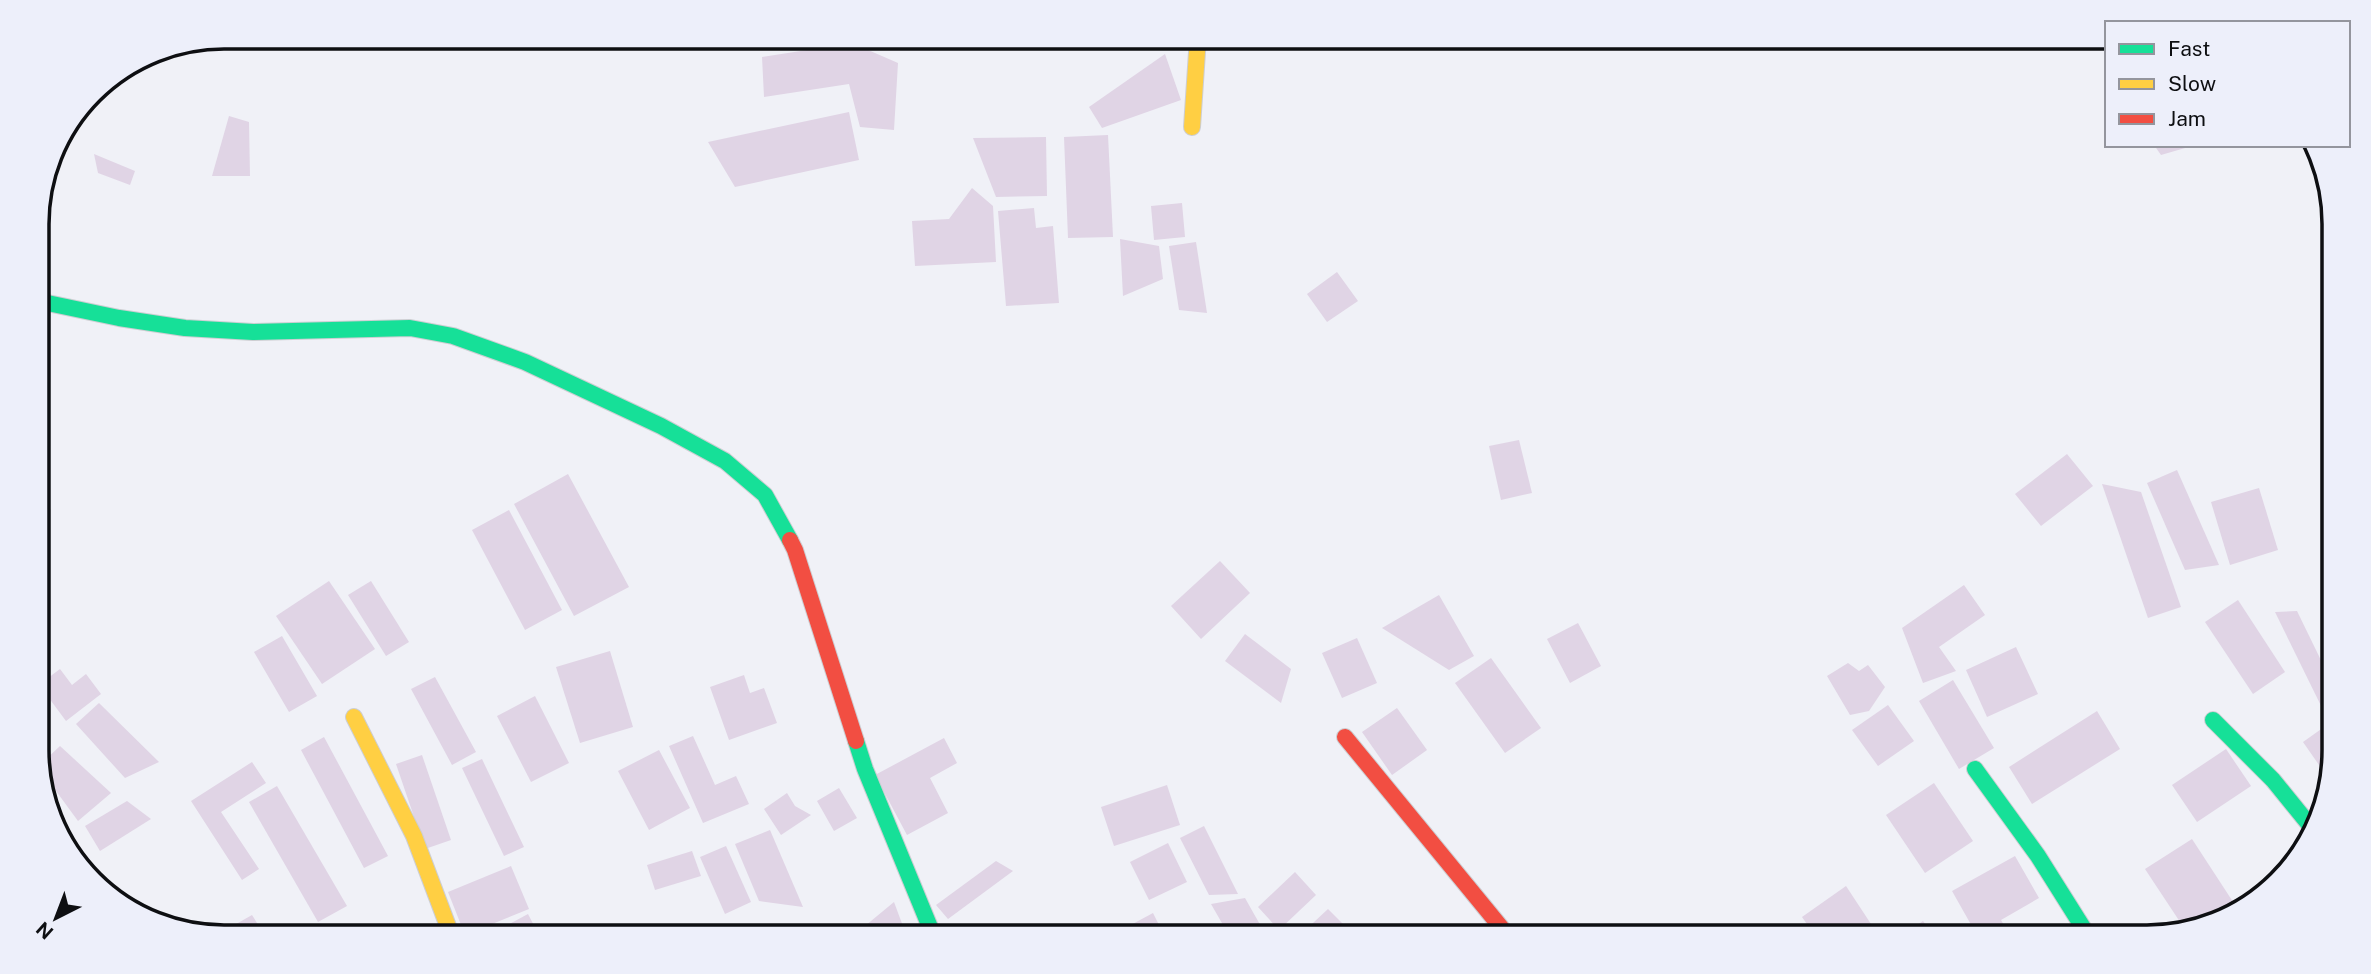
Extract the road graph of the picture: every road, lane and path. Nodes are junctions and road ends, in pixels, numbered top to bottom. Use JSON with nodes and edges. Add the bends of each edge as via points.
{"nodes":[{"id":1,"x":1197,"y":49,"type":"edge"},
{"id":2,"x":1192,"y":127,"type":"dead end"},
{"id":3,"x":49,"y":303,"type":"edge"},
{"id":4,"x":354,"y":717,"type":"dead end"},
{"id":5,"x":2213,"y":720,"type":"dead end"},
{"id":6,"x":1345,"y":737,"type":"dead end"},
{"id":7,"x":1975,"y":769,"type":"dead end"},
{"id":8,"x":2306,"y":821,"type":"edge"},
{"id":9,"x":447,"y":925,"type":"edge"},
{"id":10,"x":929,"y":925,"type":"edge"},
{"id":11,"x":1499,"y":925,"type":"edge"},
{"id":12,"x":2081,"y":925,"type":"edge"}],
"edges":[{"from":1,"to":2,"type":"street"},
{"from":3,"to":10,"type":"street","via":[[185,328],[410,328],[453,336],[525,362],[725,461],[765,495],[795,550],[864,769]]},
{"from":4,"to":9,"type":"street","via":[[414,836]]},
{"from":5,"to":8,"type":"street"},
{"from":6,"to":11,"type":"street"},
{"from":7,"to":12,"type":"street"}]}
